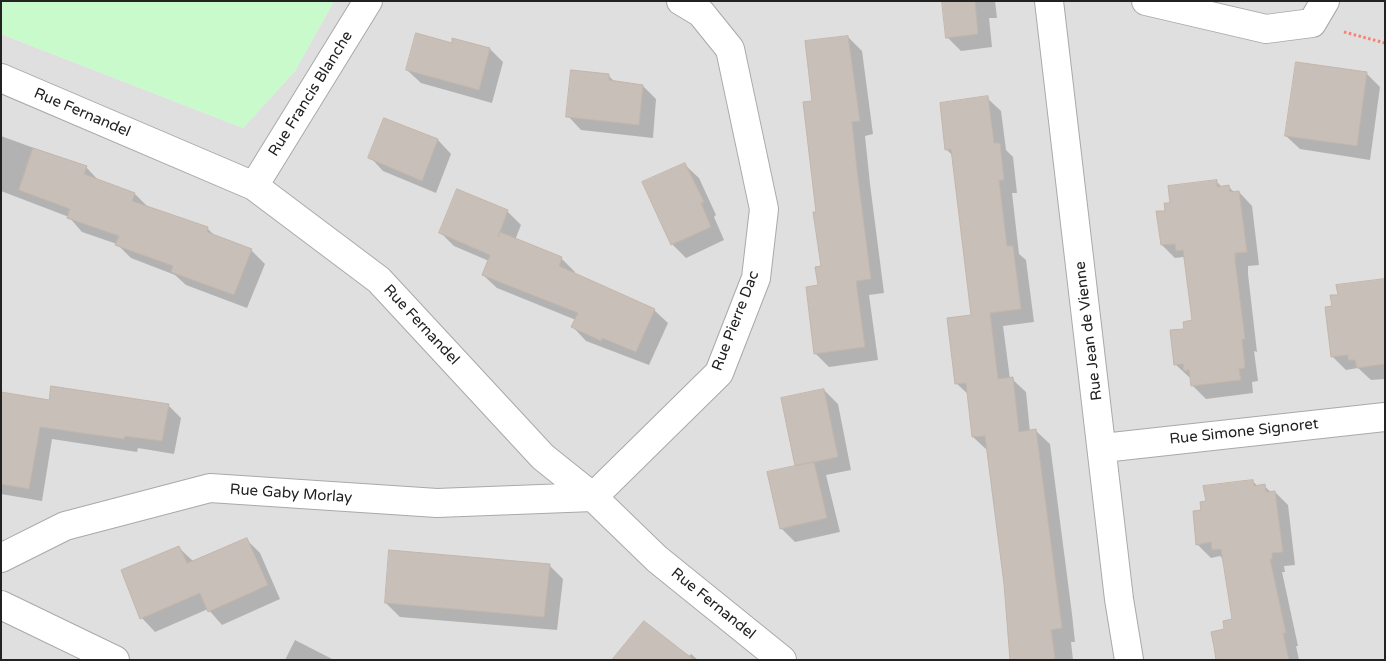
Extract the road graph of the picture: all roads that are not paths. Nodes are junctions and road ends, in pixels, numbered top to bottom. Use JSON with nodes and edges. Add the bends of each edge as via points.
{"nodes":[{"id":1,"x":368,"y":1,"type":"edge"},
{"id":2,"x":681,"y":1,"type":"edge"},
{"id":3,"x":1049,"y":1,"type":"edge"},
{"id":4,"x":1146,"y":1,"type":"edge"},
{"id":5,"x":1319,"y":12,"type":"edge"},
{"id":6,"x":1,"y":78,"type":"edge"},
{"id":7,"x":254,"y":186,"type":"junction"},
{"id":8,"x":1385,"y":417,"type":"edge"},
{"id":9,"x":1102,"y":448,"type":"junction"},
{"id":10,"x":593,"y":497,"type":"junction"},
{"id":11,"x":1,"y":558,"type":"edge"},
{"id":12,"x":1,"y":605,"type":"edge"},
{"id":13,"x":115,"y":660,"type":"edge"},
{"id":14,"x":782,"y":660,"type":"edge"},
{"id":15,"x":1130,"y":660,"type":"edge"}],
"edges":[{"from":1,"to":7,"type":"street","name":"Rue Francis Blanche"},
{"from":2,"to":10,"type":"street","name":"Rue Pierre Dac","via":[[701,13],[730,49],[764,209],[756,278],[719,372]]},
{"from":3,"to":9,"type":"street","name":"Rue Jean de Vienne"},
{"from":4,"to":5,"type":"street","via":[[1266,29]]},
{"from":6,"to":7,"type":"street","name":"Rue Fernandel"},
{"from":7,"to":10,"type":"street","name":"Rue Fernandel","via":[[379,280],[543,457]]},
{"from":8,"to":9,"type":"street","name":"Rue Simone Signoret"},
{"from":9,"to":15,"type":"street","name":"Rue Jean de Vienne","via":[[1118,599]]},
{"from":10,"to":11,"type":"street","name":"Rue Gaby Morlay","via":[[437,503],[210,488],[65,526]]},
{"from":10,"to":14,"type":"street","name":"Rue Fernandel","via":[[657,559]]},
{"from":12,"to":13,"type":"street"}]}
